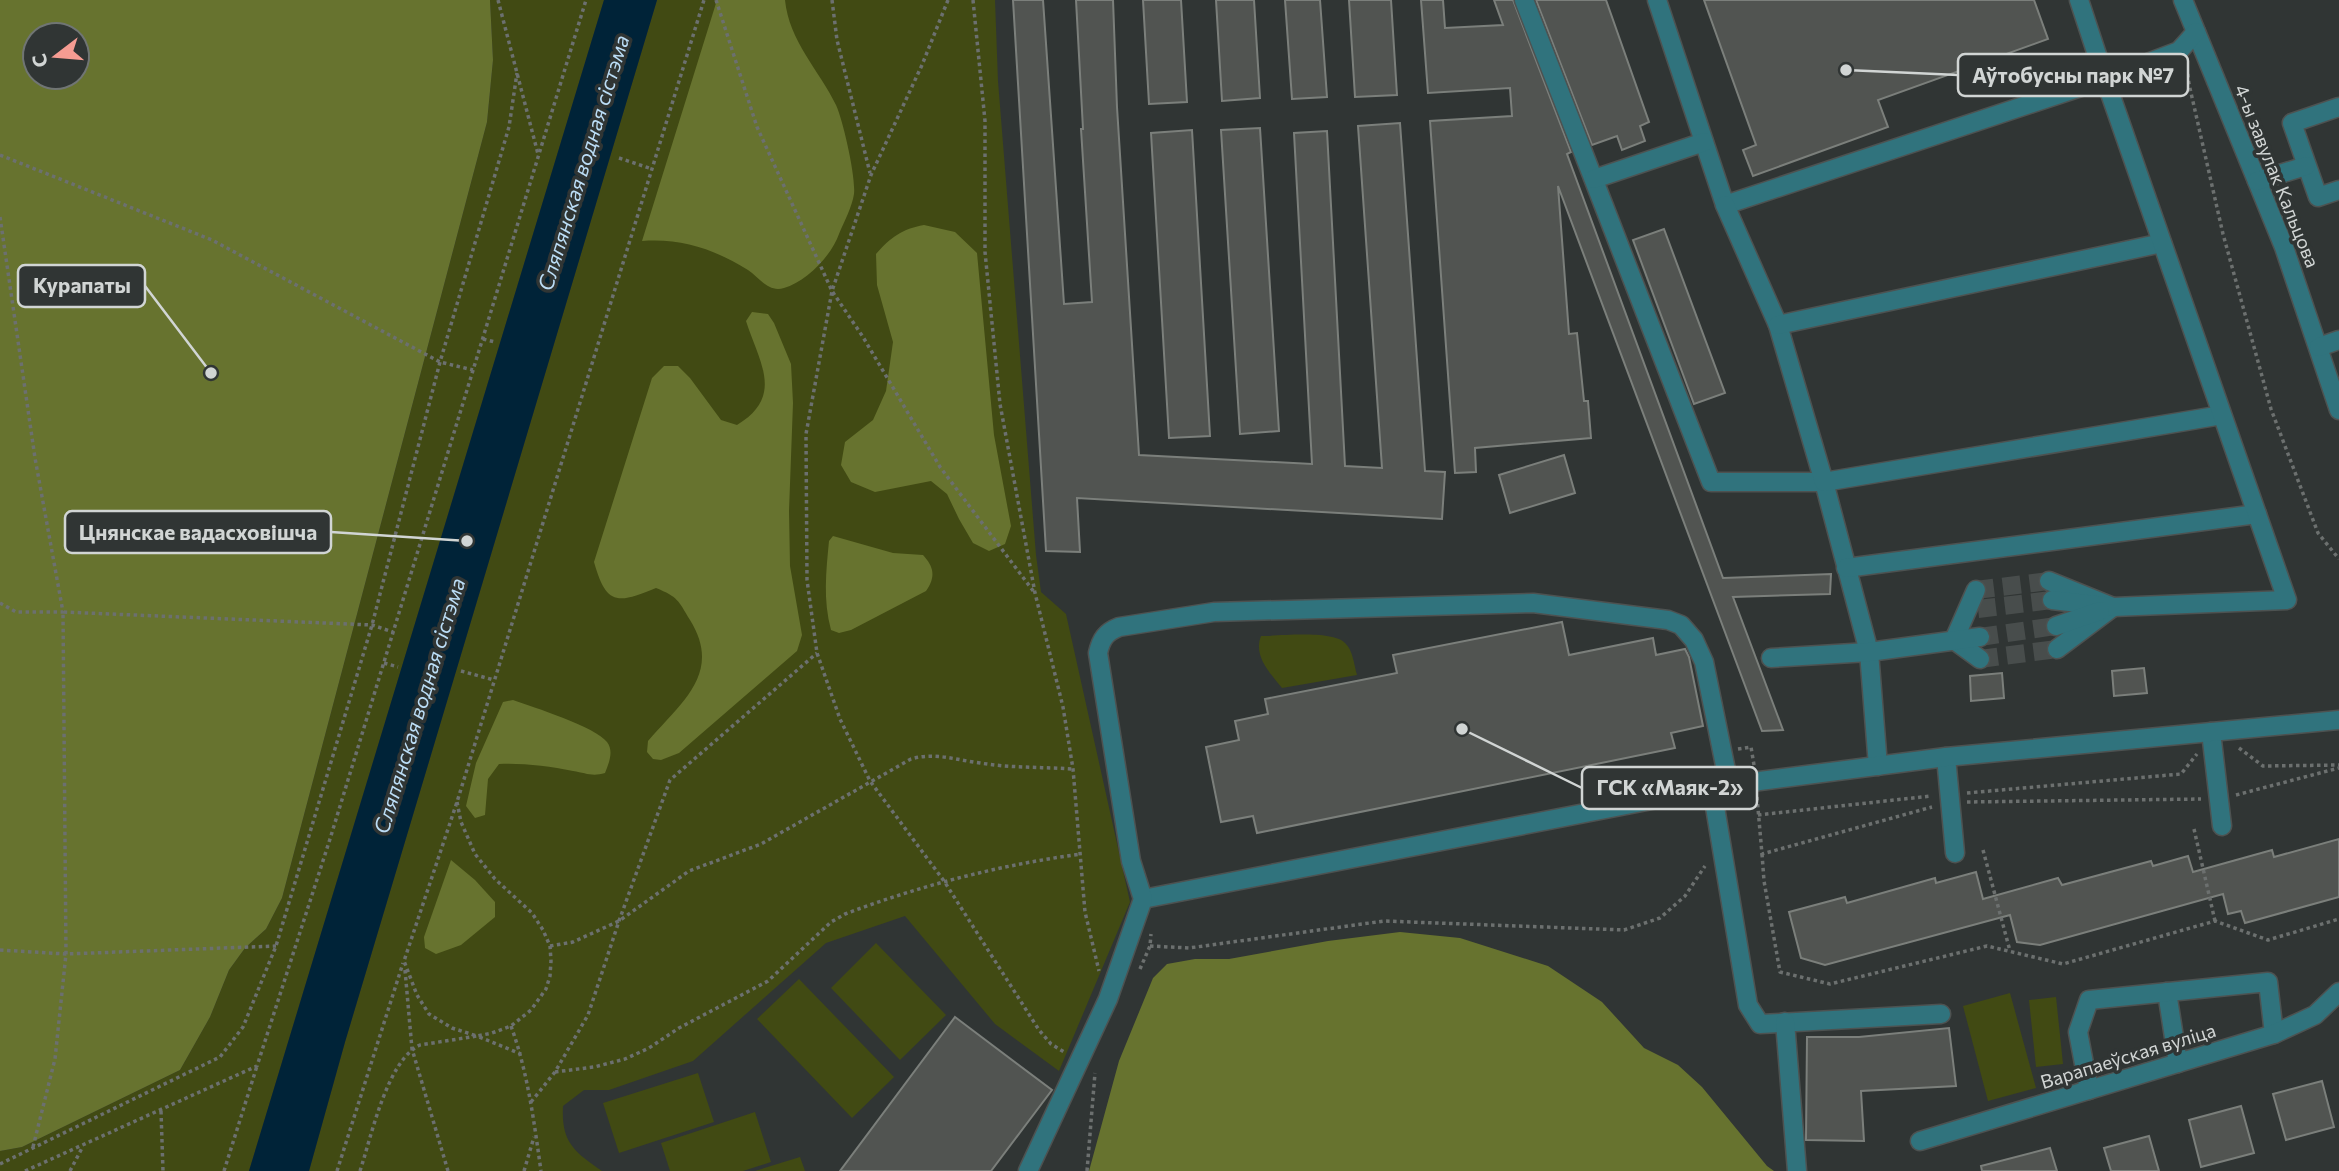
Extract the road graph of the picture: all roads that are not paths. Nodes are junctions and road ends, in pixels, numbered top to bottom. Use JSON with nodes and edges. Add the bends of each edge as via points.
{"nodes":[{"id":1,"x":1524,"y":0,"type":"edge"},
{"id":2,"x":1657,"y":0,"type":"edge"},
{"id":3,"x":2078,"y":0,"type":"edge"},
{"id":4,"x":2183,"y":0,"type":"edge"},
{"id":5,"x":2191,"y":38,"type":"junction"},
{"id":6,"x":2105,"y":79,"type":"junction"},
{"id":7,"x":2339,"y":107,"type":"edge"},
{"id":8,"x":1704,"y":142,"type":"junction"},
{"id":9,"x":2306,"y":166,"type":"junction"},
{"id":10,"x":1594,"y":179,"type":"junction"},
{"id":11,"x":2257,"y":181,"type":"junction"},
{"id":12,"x":2339,"y":190,"type":"edge"},
{"id":13,"x":1725,"y":205,"type":"junction"},
{"id":14,"x":2162,"y":243,"type":"junction"},
{"id":15,"x":1778,"y":325,"type":"junction"},
{"id":16,"x":2339,"y":340,"type":"edge"},
{"id":17,"x":2319,"y":348,"type":"junction"},
{"id":18,"x":2339,"y":410,"type":"edge"},
{"id":19,"x":2222,"y":415,"type":"junction"},
{"id":20,"x":1824,"y":482,"type":"junction"},
{"id":21,"x":2257,"y":514,"type":"junction"},
{"id":22,"x":1846,"y":568,"type":"junction"},
{"id":23,"x":2049,"y":582,"type":"tunnel mouth"},
{"id":24,"x":1976,"y":590,"type":"dead end"},
{"id":25,"x":2052,"y":600,"type":"tunnel mouth"},
{"id":26,"x":2113,"y":607,"type":"junction"},
{"id":27,"x":1978,"y":610,"type":"tunnel mouth"},
{"id":28,"x":2056,"y":626,"type":"tunnel mouth"},
{"id":29,"x":1980,"y":637,"type":"tunnel mouth"},
{"id":30,"x":1954,"y":640,"type":"junction"},
{"id":31,"x":2057,"y":649,"type":"tunnel mouth"},
{"id":32,"x":1869,"y":652,"type":"junction"},
{"id":33,"x":1771,"y":658,"type":"dead end"},
{"id":34,"x":1980,"y":659,"type":"tunnel mouth"},
{"id":35,"x":2339,"y":720,"type":"edge"},
{"id":36,"x":2212,"y":741,"type":"junction"},
{"id":37,"x":1946,"y":757,"type":"junction"},
{"id":38,"x":1878,"y":765,"type":"junction"},
{"id":39,"x":1720,"y":787,"type":"junction"},
{"id":40,"x":2222,"y":826,"type":"dead end"},
{"id":41,"x":1955,"y":853,"type":"dead end"},
{"id":42,"x":1143,"y":900,"type":"junction"},
{"id":43,"x":2167,"y":992,"type":"junction"},
{"id":44,"x":2339,"y":992,"type":"edge"},
{"id":45,"x":1941,"y":1014,"type":"dead end"},
{"id":46,"x":1785,"y":1022,"type":"junction"},
{"id":47,"x":2274,"y":1034,"type":"junction"},
{"id":48,"x":2178,"y":1063,"type":"junction"},
{"id":49,"x":2089,"y":1090,"type":"junction"},
{"id":50,"x":1920,"y":1141,"type":"dead end"},
{"id":51,"x":1028,"y":1171,"type":"edge"},
{"id":52,"x":1797,"y":1171,"type":"edge"}],
"edges":[{"from":1,"to":10,"type":"street"},
{"from":2,"to":8,"type":"street"},
{"from":3,"to":6,"type":"street"},
{"from":4,"to":5,"type":"street","name":"4-ы завулак Кальцова"},
{"from":5,"to":6,"type":"street","via":[[2179,51]]},
{"from":5,"to":11,"type":"street","name":"4-ы завулак Кальцова"},
{"from":6,"to":13,"type":"street"},
{"from":6,"to":14,"type":"street"},
{"from":7,"to":9,"type":"street","via":[[2292,123]]},
{"from":8,"to":10,"type":"street"},
{"from":8,"to":13,"type":"street"},
{"from":9,"to":11,"type":"street"},
{"from":9,"to":12,"type":"street","via":[[2318,197]]},
{"from":10,"to":20,"type":"street","via":[[1711,482]]},
{"from":11,"to":17,"type":"street","name":"4-ы завулак Кальцова"},
{"from":13,"to":15,"type":"street"},
{"from":14,"to":15,"type":"street"},
{"from":14,"to":19,"type":"street"},
{"from":15,"to":20,"type":"street"},
{"from":16,"to":17,"type":"street"},
{"from":17,"to":18,"type":"street","name":"4-ы завулак Кальцова"},
{"from":19,"to":20,"type":"street"},
{"from":19,"to":21,"type":"street"},
{"from":20,"to":22,"type":"street"},
{"from":21,"to":22,"type":"street"},
{"from":21,"to":26,"type":"street","via":[[2287,600]]},
{"from":22,"to":32,"type":"street"},
{"from":23,"to":26,"type":"street"},
{"from":24,"to":30,"type":"street"},
{"from":25,"to":26,"type":"street"},
{"from":26,"to":28,"type":"street"},
{"from":26,"to":31,"type":"street"},
{"from":27,"to":30,"type":"street"},
{"from":29,"to":30,"type":"street"},
{"from":30,"to":32,"type":"street"},
{"from":30,"to":34,"type":"street"},
{"from":32,"to":33,"type":"street"},
{"from":32,"to":38,"type":"street"},
{"from":35,"to":36,"type":"street"},
{"from":36,"to":37,"type":"street"},
{"from":36,"to":40,"type":"street"},
{"from":37,"to":38,"type":"street"},
{"from":37,"to":41,"type":"street"},
{"from":38,"to":39,"type":"street"},
{"from":39,"to":42,"type":"street"},
{"from":39,"to":42,"type":"street","via":[[1724,752],[1704,662],[1694,640],[1681,625],[1668,620],[1533,603],[1214,612],[1119,627],[1101,640],[1098,653],[1131,861]]},
{"from":39,"to":46,"type":"street","via":[[1718,831],[1748,1005],[1760,1024]]},
{"from":42,"to":51,"type":"street","via":[[1108,999]]},
{"from":43,"to":47,"type":"street","via":[[2268,982]]},
{"from":43,"to":48,"type":"street"},
{"from":43,"to":49,"type":"street","via":[[2089,1000],[2078,1032]]},
{"from":44,"to":47,"type":"street","name":"Варапаеўская вуліца","via":[[2315,1015]]},
{"from":45,"to":46,"type":"street"},
{"from":46,"to":52,"type":"street"},
{"from":47,"to":48,"type":"street","name":"Варапаеўская вуліца"},
{"from":48,"to":49,"type":"street","name":"Варапаеўская вуліца"},
{"from":49,"to":50,"type":"street","name":"Варапаеўская вуліца"}]}
